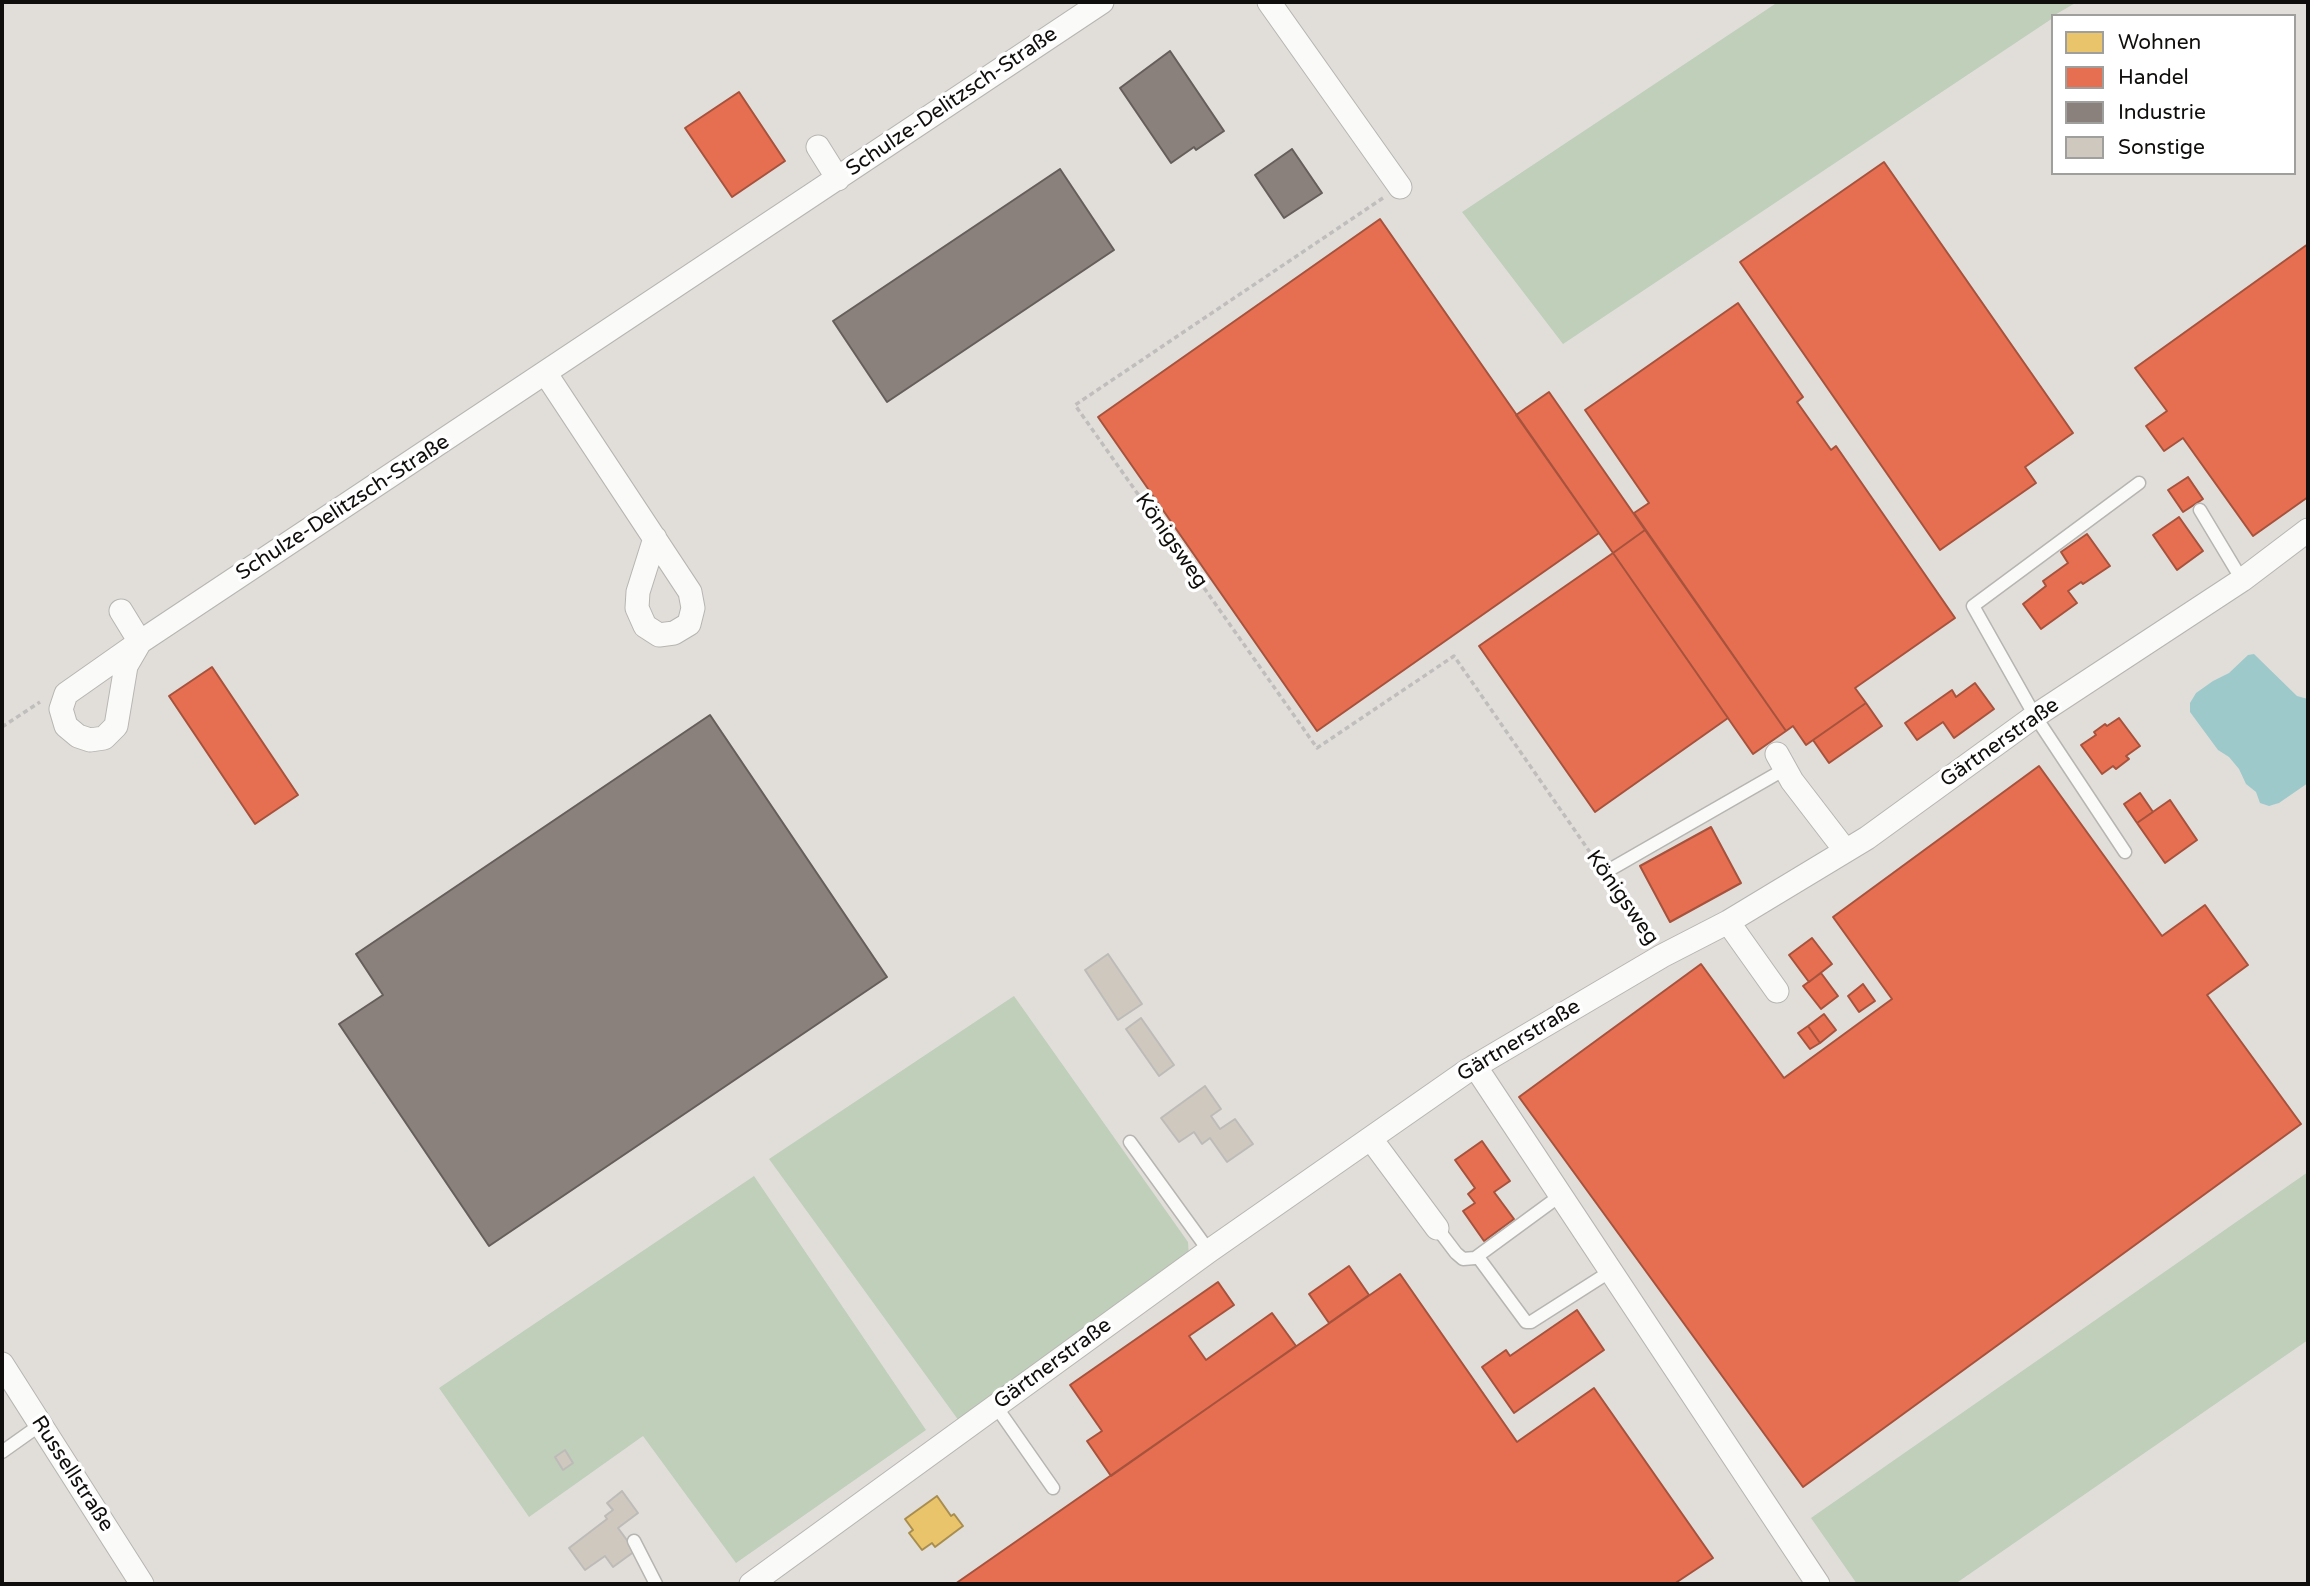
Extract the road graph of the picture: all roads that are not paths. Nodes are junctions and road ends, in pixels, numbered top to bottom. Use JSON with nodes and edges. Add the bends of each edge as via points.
{"nodes":[{"id":1,"x":1102,"y":2,"type":"edge"},
{"id":2,"x":1269,"y":2,"type":"edge"},
{"id":3,"x":818,"y":147,"type":"dead end"},
{"id":4,"x":838,"y":179,"type":"junction"},
{"id":5,"x":1400,"y":187,"type":"road end"},
{"id":6,"x":546,"y":373,"type":"junction"},
{"id":7,"x":2139,"y":483,"type":"dead end"},
{"id":8,"x":2200,"y":510,"type":"dead end"},
{"id":9,"x":2308,"y":530,"type":"edge"},
{"id":10,"x":655,"y":538,"type":"dead end"},
{"id":11,"x":2242,"y":580,"type":"junction"},
{"id":12,"x":121,"y":611,"type":"dead end"},
{"id":13,"x":2035,"y":716,"type":"junction"},
{"id":14,"x":1781,"y":761,"type":"joint"},
{"id":15,"x":1845,"y":850,"type":"junction"},
{"id":16,"x":2125,"y":852,"type":"dead end"},
{"id":17,"x":1604,"y":873,"type":"road end"},
{"id":18,"x":1728,"y":922,"type":"junction"},
{"id":19,"x":1777,"y":991,"type":"dead end"},
{"id":20,"x":1475,"y":1066,"type":"junction"},
{"id":21,"x":1371,"y":1139,"type":"junction"},
{"id":22,"x":1130,"y":1142,"type":"dead end"},
{"id":23,"x":1561,"y":1195,"type":"junction"},
{"id":24,"x":1437,"y":1228,"type":"joint"},
{"id":25,"x":1209,"y":1251,"type":"junction"},
{"id":26,"x":1478,"y":1256,"type":"junction"},
{"id":27,"x":1611,"y":1272,"type":"junction"},
{"id":28,"x":2,"y":1364,"type":"edge"},
{"id":29,"x":995,"y":1405,"type":"junction"},
{"id":30,"x":40,"y":1425,"type":"junction"},
{"id":31,"x":2,"y":1452,"type":"edge"},
{"id":32,"x":1053,"y":1488,"type":"dead end"},
{"id":33,"x":634,"y":1541,"type":"dead end"},
{"id":34,"x":142,"y":1584,"type":"edge"},
{"id":35,"x":656,"y":1584,"type":"edge"},
{"id":36,"x":751,"y":1584,"type":"edge"},
{"id":37,"x":1818,"y":1584,"type":"edge"}],
"edges":[{"from":1,"to":4,"type":"street","name":"Schulze-Delitzsch-Straße"},
{"from":2,"to":5,"type":"street"},
{"from":3,"to":4,"type":"street","name":"Schulze-Delitzsch-Straße"},
{"from":4,"to":6,"type":"street","name":"Schulze-Delitzsch-Straße"},
{"from":6,"to":10,"type":"street"},
{"from":6,"to":12,"type":"street","name":"Schulze-Delitzsch-Straße","via":[[139,642]]},
{"from":7,"to":13,"type":"lane","via":[[1973,606]]},
{"from":8,"to":11,"type":"lane"},
{"from":9,"to":11,"type":"street","name":"Gärtnerstraße"},
{"from":11,"to":13,"type":"street","name":"Gärtnerstraße"},
{"from":13,"to":15,"type":"street","name":"Gärtnerstraße"},
{"from":13,"to":16,"type":"lane"},
{"from":14,"to":15,"type":"street"},
{"from":14,"to":17,"type":"lane"},
{"from":15,"to":18,"type":"street","name":"Gärtnerstraße"},
{"from":18,"to":19,"type":"street"},
{"from":18,"to":20,"type":"street","name":"Gärtnerstraße"},
{"from":20,"to":21,"type":"street","name":"Gärtnerstraße"},
{"from":20,"to":23,"type":"street"},
{"from":21,"to":24,"type":"street"},
{"from":21,"to":25,"type":"street","name":"Gärtnerstraße"},
{"from":22,"to":25,"type":"lane"},
{"from":23,"to":26,"type":"lane"},
{"from":23,"to":27,"type":"street"},
{"from":24,"to":26,"type":"lane","via":[[1463,1259]]},
{"from":25,"to":29,"type":"street","name":"Gärtnerstraße"},
{"from":26,"to":27,"type":"lane","via":[[1526,1322]]},
{"from":27,"to":37,"type":"street"},
{"from":28,"to":30,"type":"street","name":"Russellstraße"},
{"from":29,"to":32,"type":"lane"},
{"from":29,"to":36,"type":"street","name":"Gärtnerstraße"},
{"from":30,"to":31,"type":"lane"},
{"from":30,"to":34,"type":"street","name":"Russellstraße"},
{"from":33,"to":35,"type":"lane"}]}
